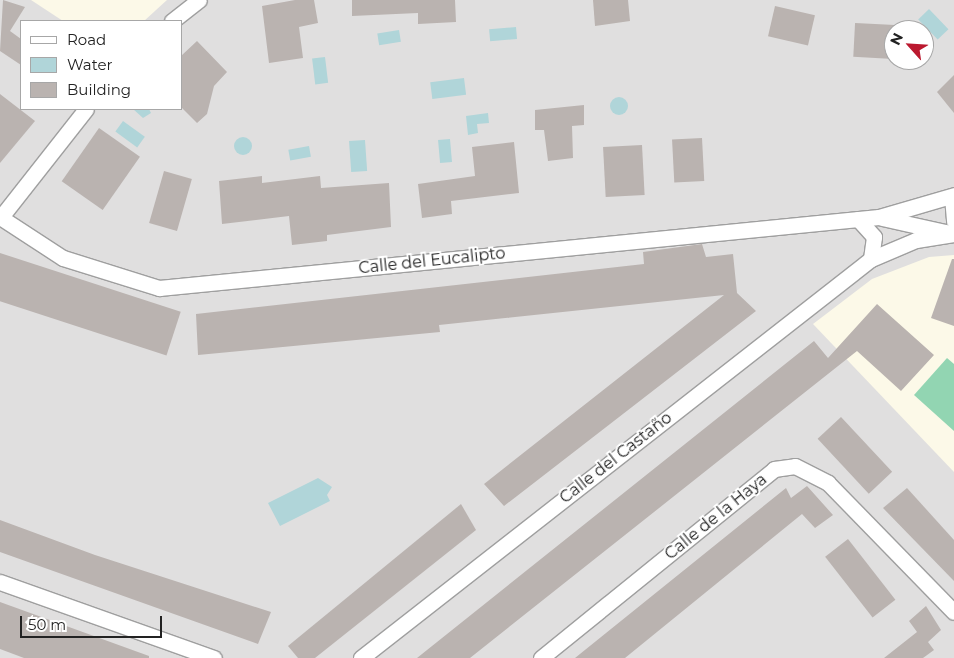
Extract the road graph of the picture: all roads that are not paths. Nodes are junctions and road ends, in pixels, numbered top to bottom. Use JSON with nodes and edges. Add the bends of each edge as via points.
{"nodes":[{"id":1,"x":199,"y":0,"type":"edge"},
{"id":2,"x":173,"y":20,"type":"edge"},
{"id":3,"x":85,"y":110,"type":"edge"},
{"id":4,"x":953,"y":196,"type":"edge"},
{"id":5,"x":0,"y":217,"type":"edge"},
{"id":6,"x":879,"y":217,"type":"junction"},
{"id":7,"x":858,"y":220,"type":"junction"},
{"id":8,"x":954,"y":222,"type":"edge"},
{"id":9,"x":954,"y":234,"type":"edge"},
{"id":10,"x":871,"y":259,"type":"junction"},
{"id":11,"x":0,"y":582,"type":"edge"},
{"id":12,"x":954,"y":612,"type":"edge"},
{"id":13,"x":214,"y":658,"type":"edge"},
{"id":14,"x":360,"y":658,"type":"edge"},
{"id":15,"x":541,"y":658,"type":"edge"}],
"edges":[{"from":1,"to":2,"type":"street"},
{"from":3,"to":5,"type":"street"},
{"from":4,"to":6,"type":"street"},
{"from":4,"to":8,"type":"street"},
{"from":5,"to":7,"type":"street","name":"Calle del Eucalipto","via":[[63,258],[159,288]]},
{"from":6,"to":7,"type":"street","name":"Calle del Eucalipto"},
{"from":6,"to":9,"type":"street"},
{"from":7,"to":10,"type":"street","via":[[874,237]]},
{"from":9,"to":10,"type":"street","name":"Calle del Castaño","via":[[916,240]]},
{"from":10,"to":14,"type":"street","name":"Calle del Castaño"},
{"from":11,"to":13,"type":"street"},
{"from":12,"to":15,"type":"street","name":"Calle de la Haya","via":[[828,483],[796,466],[774,469]]}]}
